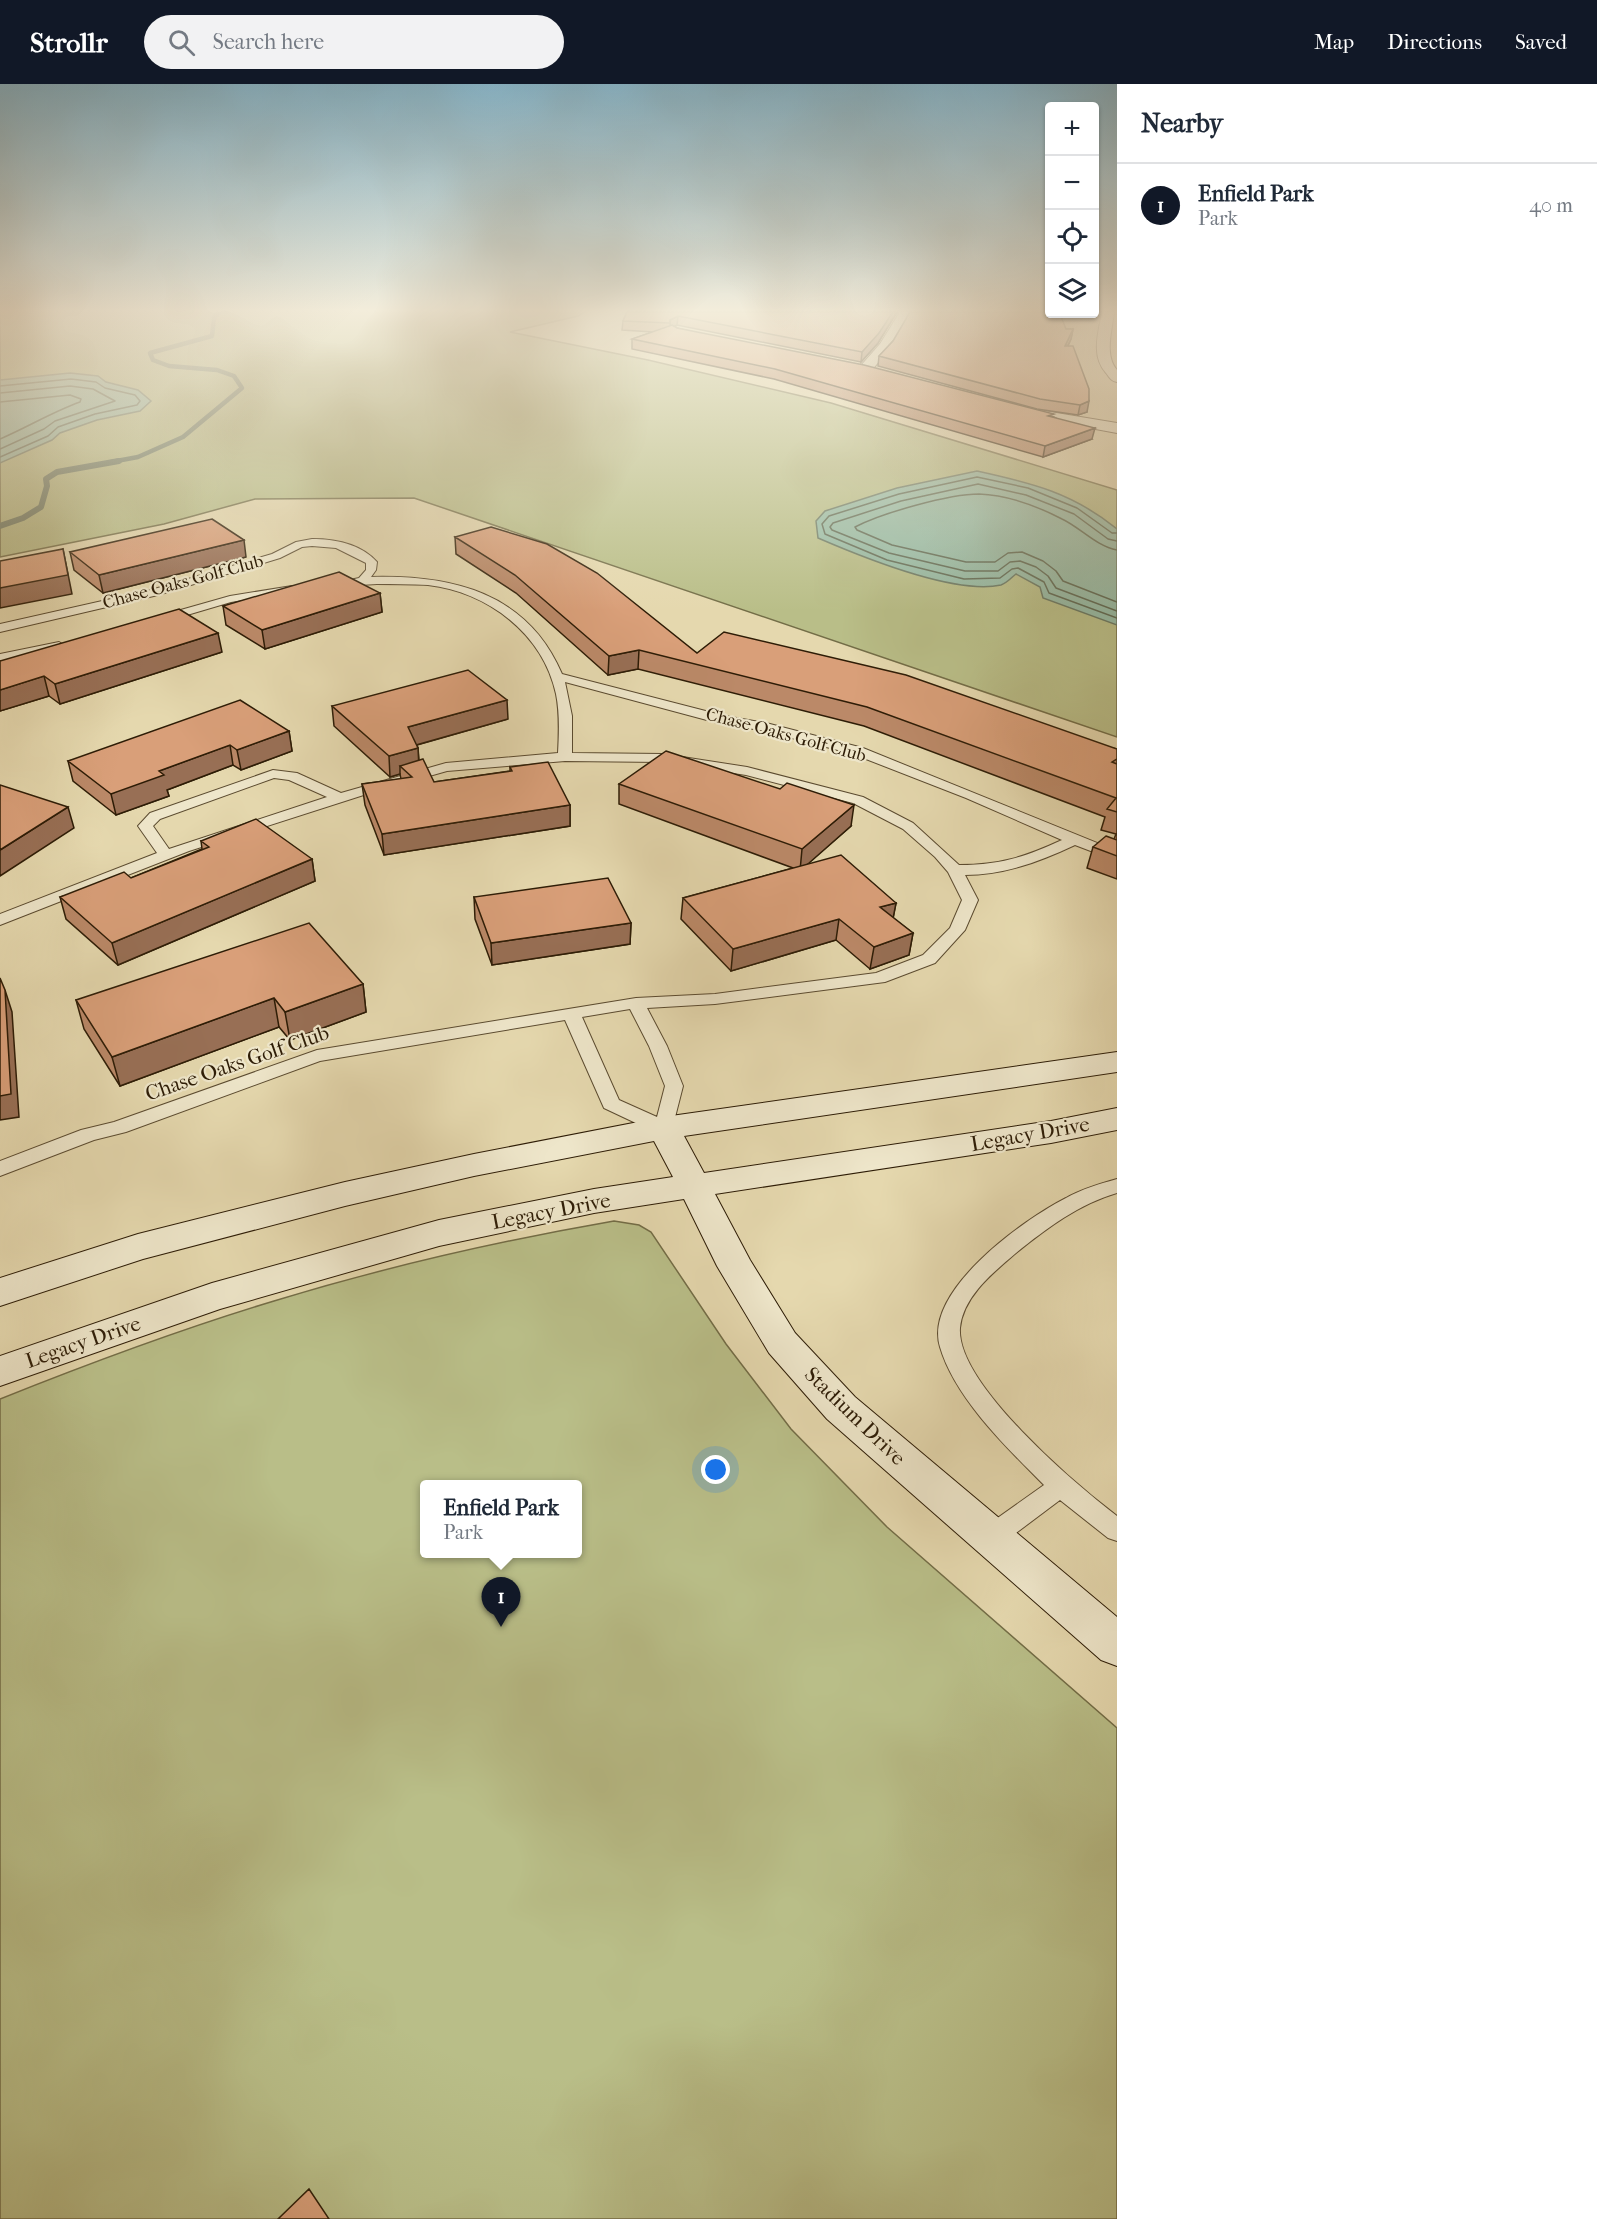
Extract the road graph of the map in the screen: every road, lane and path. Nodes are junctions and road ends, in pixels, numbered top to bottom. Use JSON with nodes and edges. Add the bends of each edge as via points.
{"nodes":[{"id":1,"x":1023,"y":412,"type":"edge"},
{"id":2,"x":1117,"y":428,"type":"edge"},
{"id":3,"x":362,"y":581,"type":"junction"},
{"id":4,"x":342,"y":583,"type":"edge"},
{"id":5,"x":299,"y":588,"type":"edge"},
{"id":6,"x":147,"y":623,"type":"edge"},
{"id":7,"x":0,"y":628,"type":"edge"},
{"id":8,"x":76,"y":642,"type":"edge"},
{"id":9,"x":0,"y":658,"type":"edge"},
{"id":10,"x":558,"y":676,"type":"junction"},
{"id":11,"x":565,"y":757,"type":"junction"},
{"id":12,"x":340,"y":798,"type":"junction"},
{"id":13,"x":1074,"y":840,"type":"junction"},
{"id":14,"x":165,"y":854,"type":"junction"},
{"id":15,"x":1117,"y":856,"type":"edge"},
{"id":16,"x":955,"y":870,"type":"junction"},
{"id":17,"x":0,"y":920,"type":"edge"},
{"id":18,"x":636,"y":1003,"type":"junction"},
{"id":19,"x":572,"y":1015,"type":"junction"},
{"id":20,"x":1117,"y":1062,"type":"edge"},
{"id":21,"x":1117,"y":1119,"type":"edge"},
{"id":22,"x":664,"y":1128,"type":"junction"},
{"id":23,"x":0,"y":1168,"type":"edge"},
{"id":24,"x":694,"y":1186,"type":"junction"},
{"id":25,"x":1117,"y":1186,"type":"edge"},
{"id":26,"x":0,"y":1292,"type":"edge"},
{"id":27,"x":0,"y":1371,"type":"edge"},
{"id":28,"x":1061,"y":1486,"type":"junction"},
{"id":29,"x":1117,"y":1530,"type":"edge"},
{"id":30,"x":991,"y":1537,"type":"junction"},
{"id":31,"x":1117,"y":1645,"type":"edge"}],
"edges":[{"from":1,"to":2,"type":"main road"},
{"from":3,"to":4,"type":"lane"},
{"from":3,"to":7,"type":"lane","name":"Chase Oaks Golf Club","via":[[372,562],[362,553],[336,543],[304,544],[195,582]]},
{"from":3,"to":10,"type":"lane","via":[[444,583],[489,599],[510,613],[543,647]]},
{"from":5,"to":6,"type":"lane","name":"Chase Oaks Golf Club","via":[[230,599]]},
{"from":8,"to":9,"type":"lane"},
{"from":10,"to":11,"type":"lane","via":[[567,712]]},
{"from":10,"to":13,"type":"lane","name":"Chase Oaks Golf Club","via":[[858,751]]},
{"from":11,"to":12,"type":"lane","name":"Chase Oaks Golf Club","via":[[446,767]]},
{"from":11,"to":16,"type":"lane","name":"Chase Oaks Golf Club","via":[[663,758],[747,771],[825,789],[893,817]]},
{"from":12,"to":14,"type":"lane","name":"Chase Oaks Golf Club"},
{"from":12,"to":14,"type":"lane","via":[[292,776],[273,774],[155,816],[145,826]]},
{"from":13,"to":15,"type":"lane","name":"Chase Oaks Golf Club"},
{"from":13,"to":16,"type":"lane","via":[[1040,856],[992,870]]},
{"from":14,"to":17,"type":"lane","name":"Chase Oaks Golf Club"},
{"from":16,"to":18,"type":"lane","name":"Chase Oaks Golf Club","via":[[970,900],[957,930],[929,959],[879,978],[715,999]]},
{"from":18,"to":19,"type":"lane","name":"Chase Oaks Golf Club"},
{"from":18,"to":22,"type":"lane","via":[[674,1086]]},
{"from":19,"to":22,"type":"lane","via":[[611,1104]]},
{"from":19,"to":23,"type":"lane","name":"Chase Oaks Golf Club","via":[[317,1056]]},
{"from":20,"to":22,"type":"main road"},
{"from":21,"to":24,"type":"main road","name":"Legacy Drive"},
{"from":22,"to":24,"type":"main road","name":"Stadium Drive"},
{"from":22,"to":26,"type":"main road","via":[[345,1194],[138,1247]]},
{"from":24,"to":27,"type":"main road","name":"Legacy Drive","via":[[594,1201],[439,1233],[212,1297]]},
{"from":24,"to":30,"type":"main road","name":"Stadium Drive","via":[[735,1266],[782,1343],[841,1408]]},
{"from":25,"to":28,"type":"lane","via":[[1070,1203],[1028,1231],[961,1294],[949,1330],[955,1359],[977,1396]]},
{"from":28,"to":29,"type":"lane"},
{"from":28,"to":30,"type":"lane"},
{"from":30,"to":31,"type":"main road","name":"Stadium Drive"}]}
